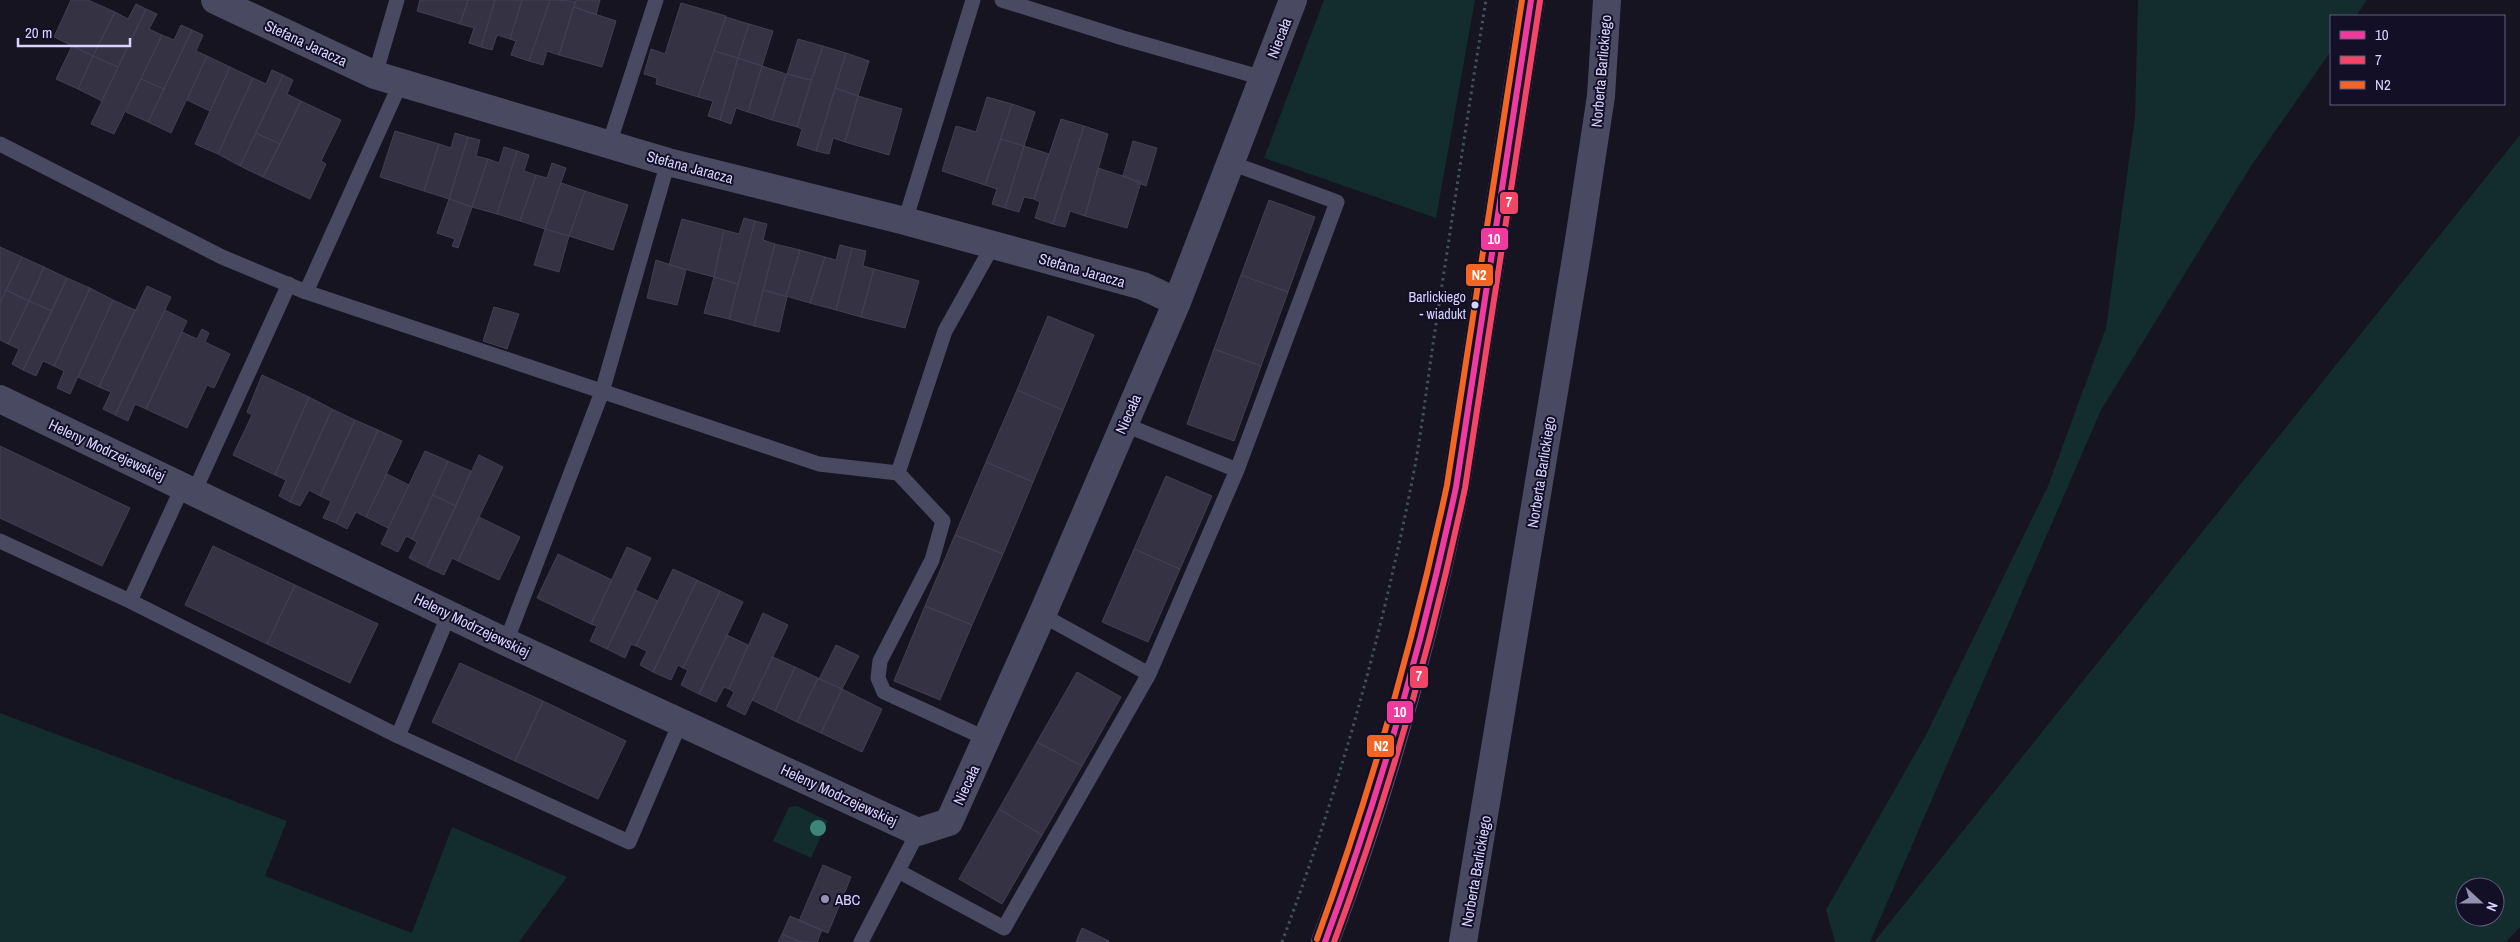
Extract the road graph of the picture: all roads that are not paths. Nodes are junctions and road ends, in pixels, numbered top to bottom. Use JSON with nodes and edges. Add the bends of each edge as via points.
{"nodes":[{"id":1,"x":215,"y":0,"type":"edge"},
{"id":2,"x":397,"y":0,"type":"edge"},
{"id":3,"x":656,"y":0,"type":"edge"},
{"id":4,"x":973,"y":0,"type":"edge"},
{"id":5,"x":1002,"y":0,"type":"edge"},
{"id":6,"x":1293,"y":0,"type":"edge"},
{"id":7,"x":1531,"y":0,"type":"edge"},
{"id":8,"x":1607,"y":0,"type":"edge"},
{"id":9,"x":375,"y":75,"type":"junction"},
{"id":10,"x":1263,"y":78,"type":"junction"},
{"id":11,"x":401,"y":82,"type":"junction"},
{"id":12,"x":0,"y":144,"type":"edge"},
{"id":13,"x":609,"y":144,"type":"junction"},
{"id":14,"x":668,"y":162,"type":"junction"},
{"id":15,"x":1231,"y":163,"type":"junction"},
{"id":16,"x":905,"y":221,"type":"junction"},
{"id":17,"x":992,"y":245,"type":"junction"},
{"id":18,"x":289,"y":284,"type":"junction"},
{"id":19,"x":306,"y":292,"type":"junction"},
{"id":20,"x":1177,"y":302,"type":"junction"},
{"id":21,"x":602,"y":392,"type":"junction"},
{"id":22,"x":0,"y":398,"type":"edge"},
{"id":23,"x":1123,"y":424,"type":"junction"},
{"id":24,"x":1237,"y":470,"type":"junction"},
{"id":25,"x":898,"y":473,"type":"junction"},
{"id":26,"x":188,"y":489,"type":"junction"},
{"id":27,"x":0,"y":541,"type":"edge"},
{"id":28,"x":130,"y":601,"type":"junction"},
{"id":29,"x":449,"y":614,"type":"junction"},
{"id":30,"x":1042,"y":615,"type":"junction"},
{"id":31,"x":506,"y":642,"type":"junction"},
{"id":32,"x":1149,"y":674,"type":"junction"},
{"id":33,"x":680,"y":723,"type":"junction"},
{"id":34,"x":398,"y":736,"type":"junction"},
{"id":35,"x":986,"y":739,"type":"junction"},
{"id":36,"x":918,"y":832,"type":"junction"},
{"id":37,"x":898,"y":871,"type":"junction"},
{"id":38,"x":861,"y":942,"type":"edge"},
{"id":39,"x":1325,"y":942,"type":"edge"},
{"id":40,"x":1463,"y":942,"type":"edge"}],
"edges":[{"from":1,"to":9,"type":"street","name":"Stefana Jaracza"},
{"from":2,"to":9,"type":"lane"},
{"from":3,"to":13,"type":"lane"},
{"from":4,"to":16,"type":"lane"},
{"from":5,"to":10,"type":"lane"},
{"from":6,"to":10,"type":"street","name":"Niecała"},
{"from":7,"to":39,"type":"street","via":[[1456,487],[1442,555],[1385,767],[1351,874]]},
{"from":8,"to":40,"type":"street","name":"Norberta Barlickiego","via":[[1601,96],[1582,221]]},
{"from":9,"to":11,"type":"street","name":"Stefana Jaracza"},
{"from":10,"to":15,"type":"street","name":"Niecała"},
{"from":11,"to":13,"type":"street","name":"Stefana Jaracza"},
{"from":11,"to":19,"type":"lane"},
{"from":12,"to":18,"type":"lane","via":[[222,257]]},
{"from":13,"to":14,"type":"street","name":"Stefana Jaracza"},
{"from":14,"to":16,"type":"street","name":"Stefana Jaracza"},
{"from":14,"to":21,"type":"lane"},
{"from":15,"to":20,"type":"street","name":"Niecała"},
{"from":15,"to":24,"type":"lane","via":[[1337,202]]},
{"from":16,"to":17,"type":"street","name":"Stefana Jaracza"},
{"from":17,"to":20,"type":"street","name":"Stefana Jaracza","via":[[1143,286]]},
{"from":17,"to":25,"type":"lane","via":[[945,331]]},
{"from":18,"to":19,"type":"lane"},
{"from":18,"to":26,"type":"lane"},
{"from":19,"to":21,"type":"lane"},
{"from":20,"to":23,"type":"street","name":"Niecała"},
{"from":21,"to":25,"type":"lane","via":[[819,464]]},
{"from":21,"to":31,"type":"lane"},
{"from":22,"to":26,"type":"street","name":"Heleny Modrzejewskiej"},
{"from":23,"to":24,"type":"lane"},
{"from":23,"to":30,"type":"street","name":"Niecała"},
{"from":24,"to":32,"type":"lane"},
{"from":25,"to":35,"type":"lane","via":[[943,521],[932,560],[880,661],[878,678],[884,692]]},
{"from":26,"to":28,"type":"lane"},
{"from":26,"to":29,"type":"street","name":"Heleny Modrzejewskiej"},
{"from":27,"to":28,"type":"lane"},
{"from":28,"to":34,"type":"lane"},
{"from":29,"to":31,"type":"street","name":"Heleny Modrzejewskiej"},
{"from":29,"to":34,"type":"lane"},
{"from":30,"to":32,"type":"lane"},
{"from":30,"to":35,"type":"street","name":"Niecała"},
{"from":31,"to":33,"type":"street","name":"Heleny Modrzejewskiej"},
{"from":32,"to":37,"type":"lane","via":[[1004,928]]},
{"from":33,"to":34,"type":"lane","via":[[629,842]]},
{"from":33,"to":36,"type":"street","name":"Heleny Modrzejewskiej"},
{"from":35,"to":36,"type":"street","name":"Niecała","via":[[949,822]]},
{"from":36,"to":37,"type":"lane"},
{"from":37,"to":38,"type":"lane"}]}
